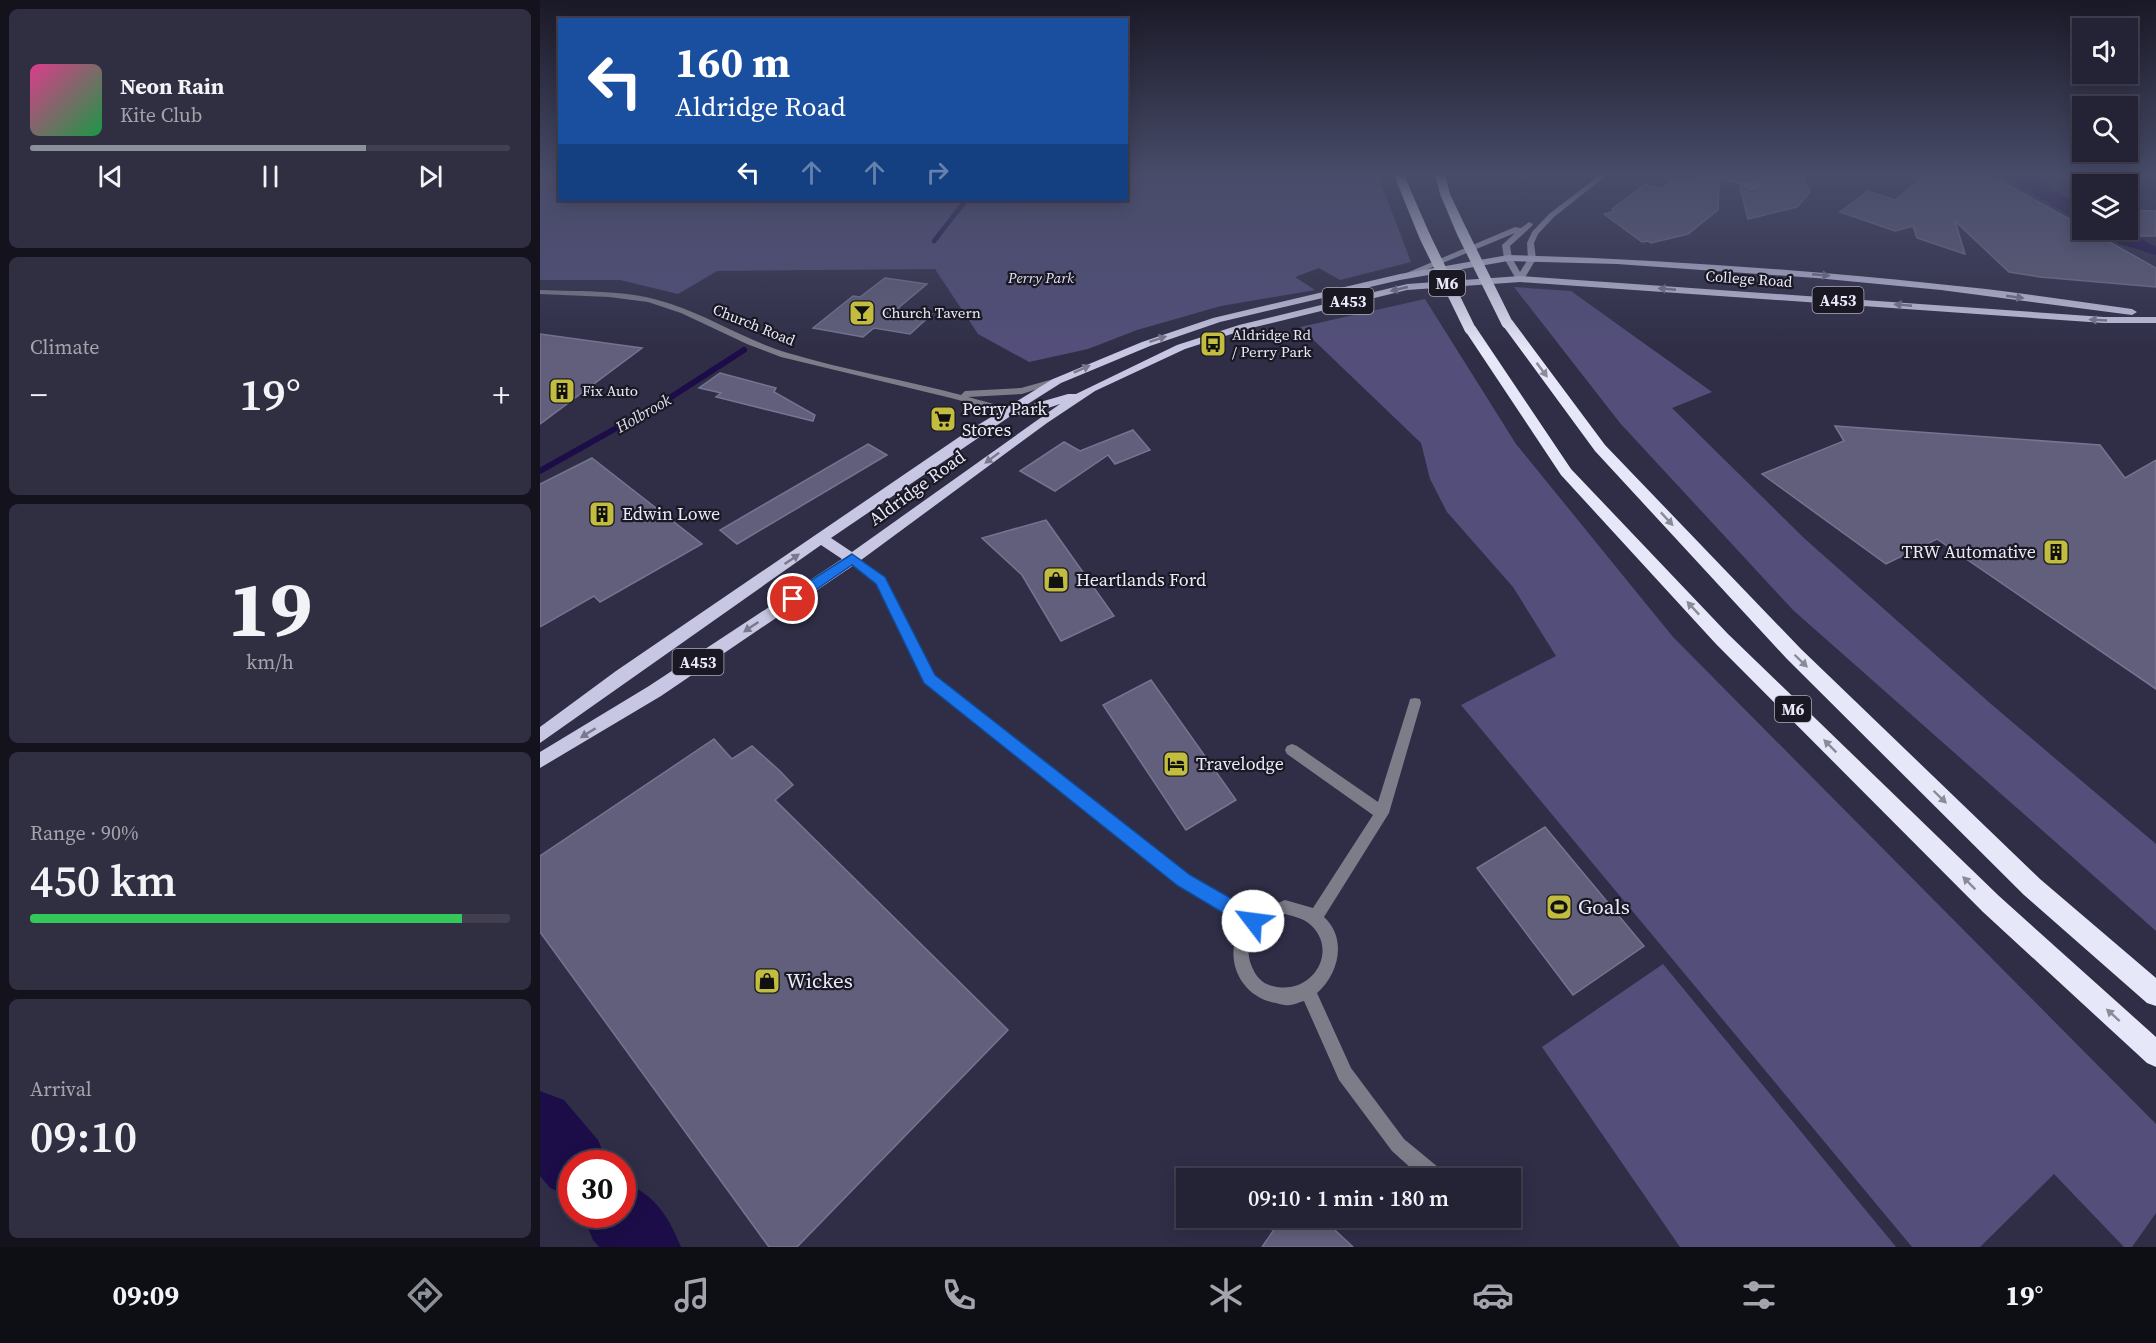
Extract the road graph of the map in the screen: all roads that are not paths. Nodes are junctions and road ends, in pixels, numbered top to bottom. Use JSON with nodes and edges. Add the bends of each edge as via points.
{"nodes":[{"id":1,"x":1423,"y":233,"type":"edge"},
{"id":2,"x":1463,"y":233,"type":"edge"},
{"id":3,"x":1507,"y":233,"type":"edge"},
{"id":4,"x":1519,"y":233,"type":"edge"},
{"id":5,"x":1535,"y":233,"type":"edge"},
{"id":6,"x":1508,"y":258,"type":"junction"},
{"id":7,"x":1532,"y":259,"type":"junction"},
{"id":8,"x":1695,"y":267,"type":"junction"},
{"id":9,"x":1400,"y":278,"type":"junction"},
{"id":10,"x":1520,"y":279,"type":"junction"},
{"id":11,"x":540,"y":292,"type":"edge"},
{"id":12,"x":1855,"y":301,"type":"junction"},
{"id":13,"x":2156,"y":318,"type":"edge"},
{"id":14,"x":1057,"y":381,"type":"junction"},
{"id":15,"x":1091,"y":389,"type":"junction"},
{"id":16,"x":958,"y":395,"type":"junction"},
{"id":17,"x":1010,"y":411,"type":"junction"},
{"id":18,"x":822,"y":539,"type":"junction"},
{"id":19,"x":852,"y":559,"type":"junction"},
{"id":20,"x":1414,"y":703,"type":"dead end"},
{"id":21,"x":540,"y":736,"type":"edge"},
{"id":22,"x":1292,"y":750,"type":"dead end"},
{"id":23,"x":540,"y":761,"type":"edge"},
{"id":24,"x":1382,"y":813,"type":"junction"},
{"id":25,"x":1317,"y":917,"type":"junction"},
{"id":26,"x":1253,"y":921,"type":"junction"},
{"id":27,"x":1308,"y":992,"type":"junction"},
{"id":28,"x":2156,"y":994,"type":"edge"},
{"id":29,"x":2156,"y":1054,"type":"edge"},
{"id":30,"x":1424,"y":1168,"type":"edge"}],
"edges":[{"from":29,"to":1,"type":"highway","number":"M6","one_way":true,"bridge":true,"via":[[1990,904],[1722,639],[1566,472],[1470,329]]},
{"from":2,"to":28,"type":"highway","number":"M6","one_way":true,"bridge":true,"via":[[1507,323],[1600,448],[1794,654],[2032,887]]},
{"from":3,"to":9,"type":"street","name":"Aldridge Road"},
{"from":4,"to":6,"type":"street","name":"Aldridge Road","via":[[1506,245]]},
{"from":5,"to":7,"type":"street","name":"Aldridge Road","via":[[1531,240]]},
{"from":6,"to":7,"type":"main road","name":"Aldridge Road","number":"A453"},
{"from":6,"to":9,"type":"main road","name":"Aldridge Road","number":"A453"},
{"from":6,"to":10,"type":"street"},
{"from":7,"to":8,"type":"main road","name":"College Road","number":"A453"},
{"from":7,"to":10,"type":"street","name":"Aldridge Road"},
{"from":8,"to":12,"type":"main road","via":[[1693,280],[1698,282]]},
{"from":8,"to":13,"type":"main road","name":"College Road","number":"A453","one_way":true,"via":[[1941,287]]},
{"from":14,"to":9,"type":"main road","name":"Aldridge Road","number":"A453","one_way":true,"via":[[1103,360],[1217,320]]},
{"from":12,"to":10,"type":"main road","name":"College Road","number":"A453","one_way":true},
{"from":10,"to":15,"type":"main road","name":"Aldridge Road","number":"A453","one_way":true,"via":[[1407,287],[1243,327],[1181,348]]},
{"from":11,"to":16,"type":"street","name":"Church Road","via":[[651,300],[781,354]]},
{"from":13,"to":12,"type":"main road","name":"College Road","number":"A453","one_way":true,"via":[[2104,320]]},
{"from":14,"to":16,"type":"street","name":"Church Road","via":[[1022,390]]},
{"from":14,"to":17,"type":"main road","name":"Aldridge Road","number":"A453"},
{"from":15,"to":17,"type":"main road","via":[[1027,411]]},
{"from":15,"to":19,"type":"main road","name":"Aldridge Road","number":"A453","one_way":true},
{"from":16,"to":17,"type":"street","name":"Church Road"},
{"from":17,"to":18,"type":"main road","name":"Aldridge Road","number":"A453"},
{"from":18,"to":19,"type":"main road"},
{"from":21,"to":18,"type":"main road","name":"Aldridge Road","number":"A453","one_way":true,"via":[[622,675]]},
{"from":19,"to":23,"type":"main road","name":"Aldridge Road","number":"A453","one_way":true,"via":[[655,691]]},
{"from":19,"to":26,"type":"street","via":[[881,581],[930,679],[1184,881]]},
{"from":20,"to":24,"type":"street"},
{"from":22,"to":24,"type":"street"},
{"from":24,"to":25,"type":"street"},
{"from":25,"to":26,"type":"street","via":[[1302,909],[1285,907],[1268,911]]},
{"from":25,"to":27,"type":"street","via":[[1329,934],[1332,956],[1324,977]]},
{"from":26,"to":27,"type":"street","via":[[1241,943],[1242,969],[1256,989],[1280,999]]},
{"from":27,"to":30,"type":"street","via":[[1345,1074],[1398,1145]]}]}
